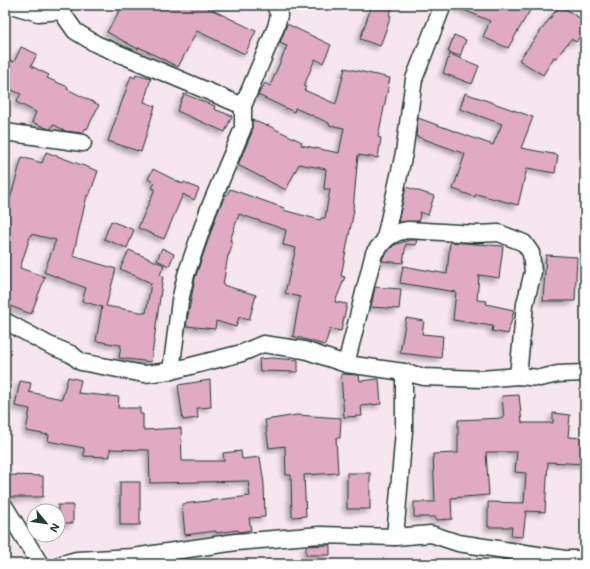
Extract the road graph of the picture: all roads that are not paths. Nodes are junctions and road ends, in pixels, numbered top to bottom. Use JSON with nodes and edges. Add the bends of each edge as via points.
{"nodes":[{"id":1,"x":11,"y":5,"type":"edge"},
{"id":2,"x":275,"y":5,"type":"edge"},
{"id":3,"x":442,"y":5,"type":"edge"},
{"id":4,"x":62,"y":8,"type":"edge"},
{"id":5,"x":243,"y":106,"type":"junction"},
{"id":6,"x":5,"y":132,"type":"edge"},
{"id":7,"x":82,"y":143,"type":"dead end"},
{"id":8,"x":385,"y":238,"type":"junction"},
{"id":9,"x":5,"y":321,"type":"edge"},
{"id":10,"x":346,"y":364,"type":"junction"},
{"id":11,"x":171,"y":371,"type":"junction"},
{"id":12,"x":404,"y":372,"type":"junction"},
{"id":13,"x":585,"y":373,"type":"edge"},
{"id":14,"x":518,"y":376,"type":"junction"},
{"id":15,"x":5,"y":507,"type":"edge"},
{"id":16,"x":395,"y":537,"type":"junction"},
{"id":17,"x":585,"y":559,"type":"edge"},
{"id":18,"x":33,"y":561,"type":"edge"},
{"id":19,"x":62,"y":564,"type":"edge"}],
"edges":[{"from":1,"to":4,"type":"street","via":[[38,13]]},
{"from":2,"to":5,"type":"street","via":[[279,15],[276,27]]},
{"from":3,"to":8,"type":"street","via":[[414,79],[404,153]]},
{"from":4,"to":5,"type":"street","via":[[75,31],[96,44]]},
{"from":5,"to":11,"type":"street","via":[[241,134],[208,211],[186,275]]},
{"from":6,"to":7,"type":"street"},
{"from":8,"to":10,"type":"street","via":[[374,253]]},
{"from":8,"to":14,"type":"street","via":[[398,231],[408,230],[481,235],[499,233],[524,242],[531,253],[533,272],[525,304]]},
{"from":9,"to":11,"type":"street","via":[[81,362],[144,374]]},
{"from":10,"to":11,"type":"street","via":[[304,350],[263,344],[242,353]]},
{"from":10,"to":12,"type":"street"},
{"from":12,"to":14,"type":"street","via":[[441,378],[481,379]]},
{"from":12,"to":16,"type":"street","via":[[404,431]]},
{"from":13,"to":14,"type":"street","via":[[540,378]]},
{"from":15,"to":18,"type":"street"},
{"from":16,"to":17,"type":"street","via":[[430,534],[458,543],[565,559]]},
{"from":16,"to":19,"type":"street","via":[[320,535],[236,542],[133,557],[77,560]]}]}
